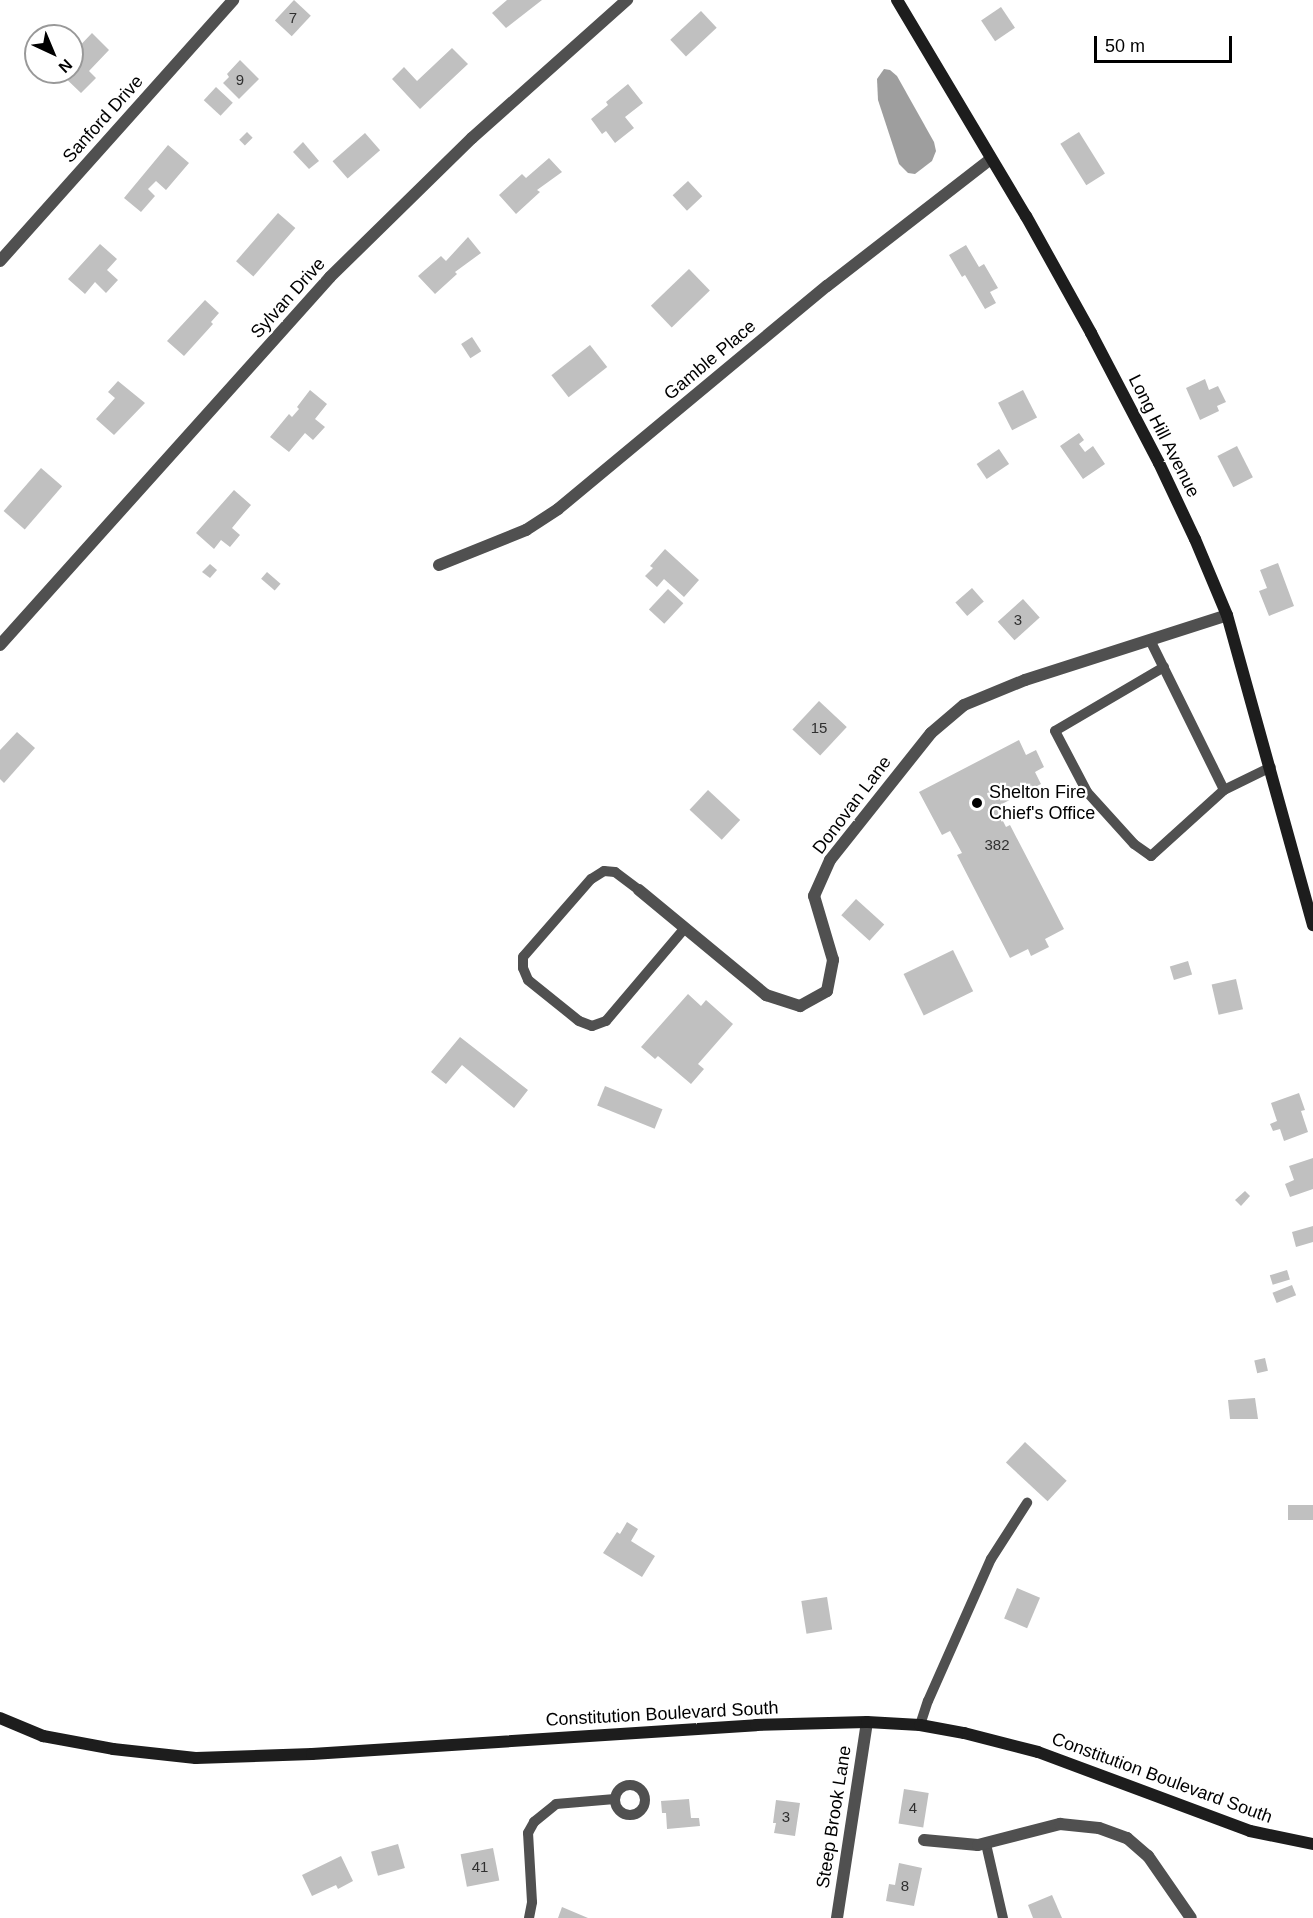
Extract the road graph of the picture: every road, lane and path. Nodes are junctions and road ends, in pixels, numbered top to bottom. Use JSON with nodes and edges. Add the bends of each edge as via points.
{"nodes":[{"id":1,"x":233,"y":0,"type":"edge"},
{"id":2,"x":627,"y":0,"type":"edge"},
{"id":3,"x":897,"y":0,"type":"edge"},
{"id":4,"x":991,"y":159,"type":"junction"},
{"id":5,"x":0,"y":261,"type":"edge"},
{"id":6,"x":439,"y":565,"type":"dead end"},
{"id":7,"x":1227,"y":615,"type":"junction"},
{"id":8,"x":1150,"y":640,"type":"junction"},
{"id":9,"x":0,"y":645,"type":"edge"},
{"id":10,"x":1164,"y":668,"type":"junction"},
{"id":11,"x":1271,"y":767,"type":"junction"},
{"id":12,"x":1224,"y":790,"type":"junction"},
{"id":13,"x":639,"y":890,"type":"joint"},
{"id":14,"x":1313,"y":925,"type":"edge"},
{"id":15,"x":685,"y":928,"type":"junction"},
{"id":16,"x":1027,"y":1503,"type":"dead end"},
{"id":17,"x":0,"y":1718,"type":"edge"},
{"id":18,"x":867,"y":1722,"type":"junction"},
{"id":19,"x":920,"y":1725,"type":"junction"},
{"id":20,"x":615,"y":1799,"type":"dead end"},
{"id":21,"x":924,"y":1840,"type":"dead end"},
{"id":22,"x":986,"y":1844,"type":"junction"},
{"id":23,"x":1313,"y":1844,"type":"edge"},
{"id":24,"x":529,"y":1918,"type":"edge"},
{"id":25,"x":837,"y":1918,"type":"edge"},
{"id":26,"x":1003,"y":1918,"type":"edge"},
{"id":27,"x":1191,"y":1918,"type":"edge"}],
"edges":[{"from":1,"to":5,"type":"street","name":"Sanford Drive"},
{"from":2,"to":9,"type":"street","name":"Sylvan Drive","via":[[472,138],[330,277]]},
{"from":3,"to":4,"type":"main road","name":"Long Hill Avenue"},
{"from":4,"to":6,"type":"street","name":"Gamble Place","via":[[827,286],[558,509],[526,530]]},
{"from":4,"to":7,"type":"main road","name":"Long Hill Avenue","via":[[1154,453]]},
{"from":7,"to":8,"type":"street","name":"Donovan Lane"},
{"from":7,"to":11,"type":"main road","name":"Long Hill Avenue"},
{"from":8,"to":10,"type":"lane"},
{"from":8,"to":15,"type":"street","name":"Donovan Lane","via":[[1025,680],[964,705],[931,733],[830,860],[814,896],[833,960],[827,991],[800,1006],[766,995]]},
{"from":10,"to":12,"type":"lane"},
{"from":10,"to":12,"type":"lane","via":[[1055,730],[1087,792],[1134,844],[1151,856]]},
{"from":11,"to":12,"type":"lane"},
{"from":11,"to":14,"type":"main road","name":"Long Hill Avenue"},
{"from":13,"to":15,"type":"street","name":"Donovan Lane"},
{"from":13,"to":15,"type":"lane","via":[[615,872],[604,871],[591,879],[523,957],[528,980],[579,1021],[592,1026],[606,1021]]},
{"from":16,"to":19,"type":"lane","via":[[991,1559]]},
{"from":17,"to":18,"type":"main road","name":"Constitution Boulevard South","via":[[43,1736],[196,1758]]},
{"from":18,"to":19,"type":"main road","name":"Constitution Boulevard South"},
{"from":18,"to":25,"type":"street","name":"Steep Brook Lane"},
{"from":19,"to":23,"type":"main road","name":"Constitution Boulevard South","via":[[1038,1752],[1250,1831]]},
{"from":20,"to":24,"type":"lane","via":[[556,1804],[534,1822],[528,1833],[532,1902]]},
{"from":21,"to":22,"type":"street"},
{"from":22,"to":26,"type":"lane"},
{"from":22,"to":27,"type":"street","via":[[1060,1824],[1099,1828],[1128,1838],[1148,1856]]}]}
